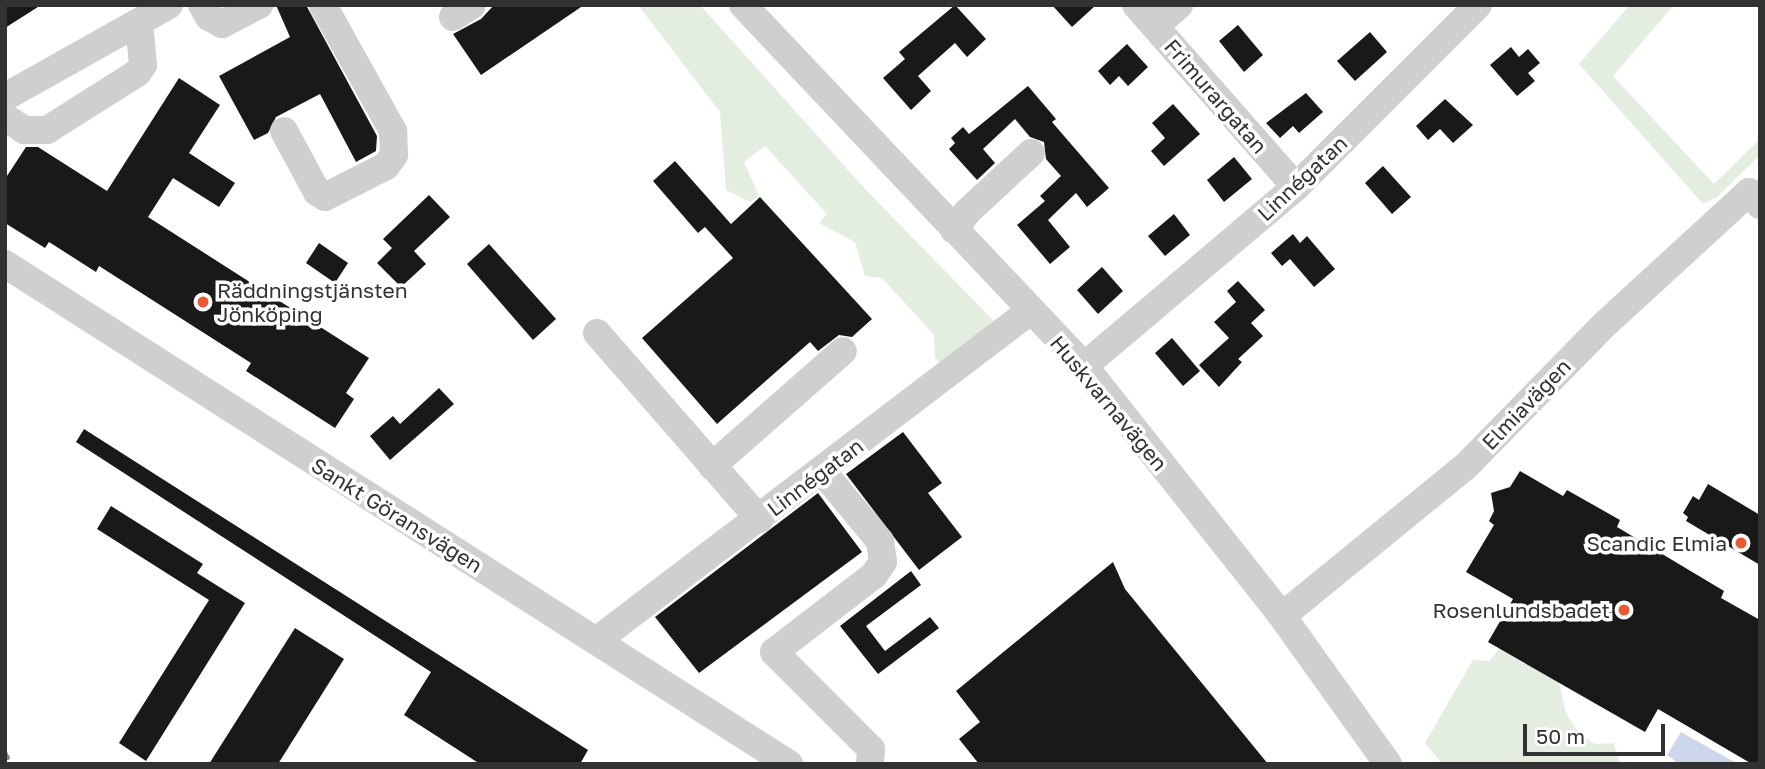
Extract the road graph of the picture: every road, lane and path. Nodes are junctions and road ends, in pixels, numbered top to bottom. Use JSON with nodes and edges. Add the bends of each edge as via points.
{"nodes":[{"id":1,"x":169,"y":5,"type":"edge"},
{"id":2,"x":202,"y":5,"type":"edge"},
{"id":3,"x":259,"y":5,"type":"edge"},
{"id":4,"x":323,"y":5,"type":"edge"},
{"id":5,"x":743,"y":5,"type":"edge"},
{"id":6,"x":1136,"y":5,"type":"edge"},
{"id":7,"x":1179,"y":5,"type":"edge"},
{"id":8,"x":1478,"y":5,"type":"edge"},
{"id":9,"x":139,"y":22,"type":"junction"},
{"id":10,"x":1155,"y":26,"type":"junction"},
{"id":11,"x":5,"y":97,"type":"edge"},
{"id":12,"x":5,"y":117,"type":"edge"},
{"id":13,"x":284,"y":131,"type":"dead end"},
{"id":14,"x":1031,"y":153,"type":"dead end"},
{"id":15,"x":1296,"y":187,"type":"junction"},
{"id":16,"x":1756,"y":193,"type":"edge"},
{"id":17,"x":954,"y":230,"type":"junction"},
{"id":18,"x":5,"y":264,"type":"edge"},
{"id":19,"x":1030,"y":311,"type":"junction"},
{"id":20,"x":597,"y":333,"type":"dead end"},
{"id":21,"x":844,"y":351,"type":"dead end"},
{"id":22,"x":1084,"y":366,"type":"junction"},
{"id":23,"x":712,"y":466,"type":"junction"},
{"id":24,"x":822,"y":471,"type":"junction"},
{"id":25,"x":759,"y":519,"type":"junction"},
{"id":26,"x":1282,"y":616,"type":"junction"},
{"id":27,"x":596,"y":641,"type":"junction"},
{"id":28,"x":789,"y":764,"type":"edge"},
{"id":29,"x":870,"y":764,"type":"edge"},
{"id":30,"x":1388,"y":764,"type":"edge"}],
"edges":[{"from":1,"to":9,"type":"street"},
{"from":2,"to":3,"type":"street","via":[[209,17],[222,24]]},
{"from":4,"to":13,"type":"street","via":[[393,131],[394,155],[386,166],[325,197],[317,192]]},
{"from":5,"to":17,"type":"street","name":"Huskvarnavägen"},
{"from":6,"to":10,"type":"street","name":"Frimurargatan"},
{"from":7,"to":10,"type":"street"},
{"from":8,"to":15,"type":"street","name":"Linnégatan"},
{"from":9,"to":11,"type":"street"},
{"from":9,"to":12,"type":"street","via":[[143,65],[137,73],[47,130],[24,130]]},
{"from":10,"to":15,"type":"street","name":"Frimurargatan"},
{"from":14,"to":17,"type":"street","via":[[967,212]]},
{"from":15,"to":22,"type":"street","name":"Linnégatan"},
{"from":16,"to":26,"type":"street","name":"Elmiavägen","via":[[1604,325],[1465,467]]},
{"from":17,"to":19,"type":"street","name":"Huskvarnavägen"},
{"from":18,"to":27,"type":"street","name":"Sankt Göransvägen"},
{"from":19,"to":22,"type":"street","name":"Huskvarnavägen"},
{"from":19,"to":24,"type":"street","name":"Linnégatan"},
{"from":20,"to":23,"type":"street"},
{"from":21,"to":23,"type":"street"},
{"from":22,"to":26,"type":"street","name":"Huskvarnavägen"},
{"from":23,"to":25,"type":"street"},
{"from":24,"to":25,"type":"street","name":"Linnégatan"},
{"from":24,"to":29,"type":"street","via":[[880,541],[883,562],[874,575],[774,652],[871,749]]},
{"from":25,"to":27,"type":"street","name":"Linnégatan"},
{"from":26,"to":30,"type":"street","name":"Huskvarnavägen"},
{"from":27,"to":28,"type":"street","name":"Sankt Göransvägen"}]}
